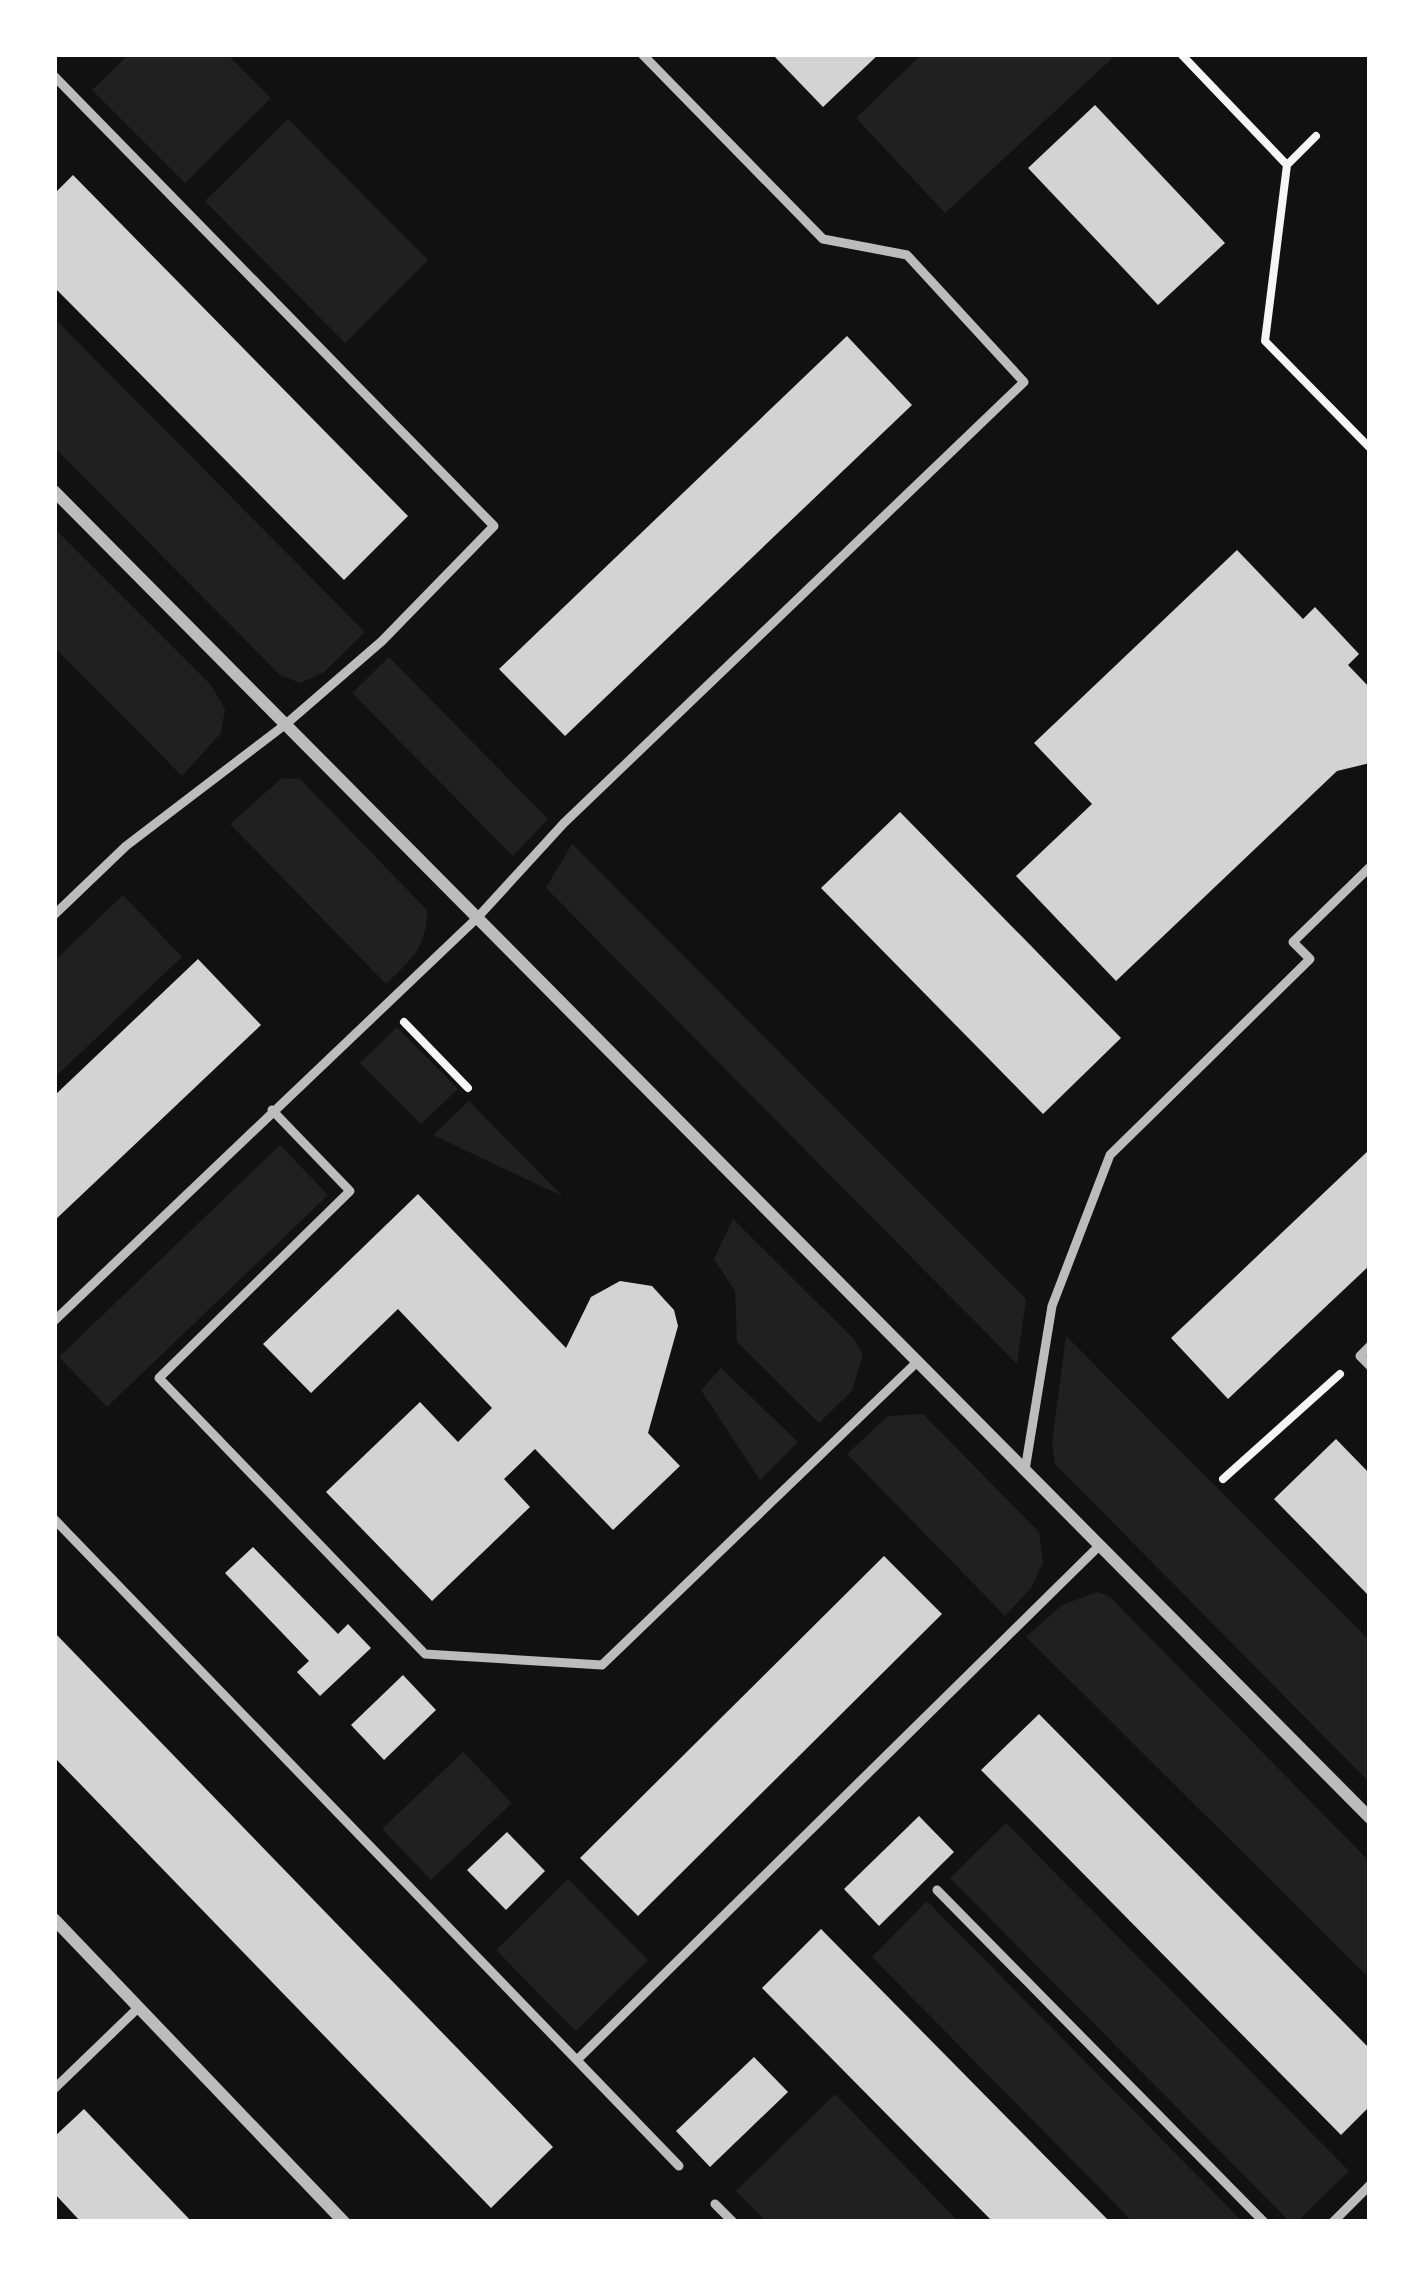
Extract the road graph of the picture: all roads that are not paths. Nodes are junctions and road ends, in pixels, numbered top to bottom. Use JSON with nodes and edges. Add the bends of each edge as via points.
{"nodes":[{"id":1,"x":642,"y":54,"type":"edge"},
{"id":2,"x":54,"y":76,"type":"edge"},
{"id":3,"x":54,"y":490,"type":"edge"},
{"id":4,"x":286,"y":724,"type":"junction"},
{"id":5,"x":1370,"y":866,"type":"edge"},
{"id":6,"x":54,"y":915,"type":"edge"},
{"id":7,"x":477,"y":917,"type":"junction"},
{"id":8,"x":272,"y":1110,"type":"junction"},
{"id":9,"x":54,"y":1321,"type":"edge"},
{"id":10,"x":1370,"y":1346,"type":"edge"},
{"id":11,"x":917,"y":1362,"type":"junction"},
{"id":12,"x":1370,"y":1366,"type":"edge"},
{"id":13,"x":1025,"y":1470,"type":"junction"},
{"id":14,"x":54,"y":1519,"type":"edge"},
{"id":15,"x":1100,"y":1546,"type":"junction"},
{"id":16,"x":1370,"y":1818,"type":"edge"},
{"id":17,"x":937,"y":1890,"type":"dead end"},
{"id":18,"x":54,"y":1918,"type":"edge"},
{"id":19,"x":139,"y":2007,"type":"junction"},
{"id":20,"x":577,"y":2060,"type":"junction"},
{"id":21,"x":54,"y":2089,"type":"edge"},
{"id":22,"x":679,"y":2166,"type":"dead end"},
{"id":23,"x":1370,"y":2185,"type":"edge"},
{"id":24,"x":716,"y":2204,"type":"dead end"},
{"id":25,"x":344,"y":2222,"type":"edge"},
{"id":26,"x":733,"y":2222,"type":"edge"},
{"id":27,"x":1264,"y":2222,"type":"edge"},
{"id":28,"x":1334,"y":2222,"type":"edge"}],
"edges":[{"from":1,"to":7,"type":"lane","via":[[823,239],[907,255],[1024,382]]},
{"from":2,"to":4,"type":"lane","via":[[494,526],[382,641]]},
{"from":3,"to":4,"type":"street"},
{"from":4,"to":6,"type":"lane","via":[[126,846]]},
{"from":4,"to":7,"type":"street"},
{"from":5,"to":13,"type":"lane","via":[[1293,942],[1310,959],[1109,1155],[1052,1306]]},
{"from":7,"to":8,"type":"lane"},
{"from":7,"to":11,"type":"street"},
{"from":8,"to":9,"type":"lane"},
{"from":8,"to":11,"type":"lane","via":[[350,1191],[159,1378],[425,1654],[602,1665]]},
{"from":10,"to":12,"type":"lane","via":[[1360,1356]]},
{"from":11,"to":13,"type":"street"},
{"from":13,"to":15,"type":"street"},
{"from":14,"to":20,"type":"lane"},
{"from":15,"to":16,"type":"street"},
{"from":15,"to":20,"type":"lane"},
{"from":17,"to":27,"type":"lane"},
{"from":18,"to":19,"type":"street"},
{"from":19,"to":21,"type":"lane"},
{"from":19,"to":25,"type":"street"},
{"from":20,"to":22,"type":"lane"},
{"from":23,"to":28,"type":"lane"},
{"from":24,"to":26,"type":"lane"}]}
